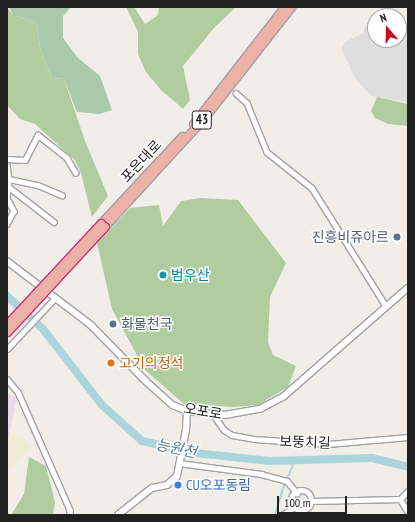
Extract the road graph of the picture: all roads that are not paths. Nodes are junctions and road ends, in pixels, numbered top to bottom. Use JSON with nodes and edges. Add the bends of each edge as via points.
{"nodes":[{"id":1,"x":284,"y":7,"type":"edge"},
{"id":2,"x":291,"y":7,"type":"edge"},
{"id":3,"x":236,"y":93,"type":"dead end"},
{"id":4,"x":7,"y":160,"type":"edge"},
{"id":5,"x":7,"y":165,"type":"edge"},
{"id":6,"x":76,"y":173,"type":"dead end"},
{"id":7,"x":10,"y":179,"type":"junction"},
{"id":8,"x":9,"y":187,"type":"junction"},
{"id":9,"x":62,"y":195,"type":"dead end"},
{"id":10,"x":7,"y":197,"type":"edge"},
{"id":11,"x":54,"y":222,"type":"dead end"},
{"id":12,"x":7,"y":224,"type":"edge"},
{"id":13,"x":103,"y":224,"type":"junction"},
{"id":14,"x":7,"y":261,"type":"edge"},
{"id":15,"x":408,"y":288,"type":"edge"},
{"id":16,"x":55,"y":298,"type":"junction"},
{"id":17,"x":386,"y":306,"type":"junction"},
{"id":18,"x":7,"y":324,"type":"edge"},
{"id":19,"x":7,"y":332,"type":"edge"},
{"id":20,"x":7,"y":349,"type":"edge"},
{"id":21,"x":7,"y":379,"type":"edge"},
{"id":22,"x":187,"y":411,"type":"junction"},
{"id":23,"x":213,"y":414,"type":"junction"},
{"id":24,"x":408,"y":437,"type":"edge"},
{"id":25,"x":179,"y":462,"type":"junction"},
{"id":26,"x":408,"y":491,"type":"edge"},
{"id":27,"x":297,"y":493,"type":"junction"},
{"id":28,"x":400,"y":499,"type":"junction"},
{"id":29,"x":312,"y":501,"type":"junction"},
{"id":30,"x":294,"y":507,"type":"junction"},
{"id":31,"x":408,"y":512,"type":"edge"},
{"id":32,"x":70,"y":515,"type":"edge"},
{"id":33,"x":118,"y":515,"type":"edge"},
{"id":34,"x":282,"y":515,"type":"edge"}],
"edges":[{"from":1,"to":13,"type":"highway","name":"포은대로","number":"43","via":[[191,127]]},
{"from":2,"to":13,"type":"highway","name":"포은대로","number":"43","via":[[204,118]]},
{"from":3,"to":17,"type":"street","via":[[247,103],[267,152],[312,188]]},
{"from":4,"to":6,"type":"street","via":[[25,160],[38,135],[67,158]]},
{"from":5,"to":7,"type":"street"},
{"from":7,"to":8,"type":"street"},
{"from":7,"to":9,"type":"street","via":[[38,185]]},
{"from":8,"to":10,"type":"street"},
{"from":8,"to":11,"type":"street"},
{"from":10,"to":12,"type":"street","via":[[14,211]]},
{"from":13,"to":18,"type":"highway","name":"포은대로","number":"43","bridge":true},
{"from":13,"to":19,"type":"highway","number":"43","bridge":true},
{"from":14,"to":16,"type":"street","name":"오포로"},
{"from":15,"to":17,"type":"street","name":"오포로"},
{"from":16,"to":20,"type":"street"},
{"from":16,"to":22,"type":"street","name":"오포로","via":[[102,335],[165,399]]},
{"from":17,"to":23,"type":"street","name":"오포로","via":[[284,396],[248,413]]},
{"from":21,"to":32,"type":"street","via":[[18,392]]},
{"from":22,"to":23,"type":"street","name":"오포로"},
{"from":22,"to":25,"type":"street"},
{"from":23,"to":24,"type":"street","name":"보뚱치길","via":[[224,430],[232,435],[254,439],[328,444]]},
{"from":25,"to":27,"type":"street","via":[[280,479],[287,481]]},
{"from":25,"to":33,"type":"street","via":[[176,476],[167,485],[152,488]]},
{"from":26,"to":28,"type":"street"},
{"from":27,"to":29,"type":"street","via":[[307,493]]},
{"from":27,"to":30,"type":"street","via":[[293,498]]},
{"from":28,"to":29,"type":"street"},
{"from":28,"to":31,"type":"street"},
{"from":29,"to":30,"type":"street","via":[[305,511]]},
{"from":30,"to":34,"type":"street"}]}
